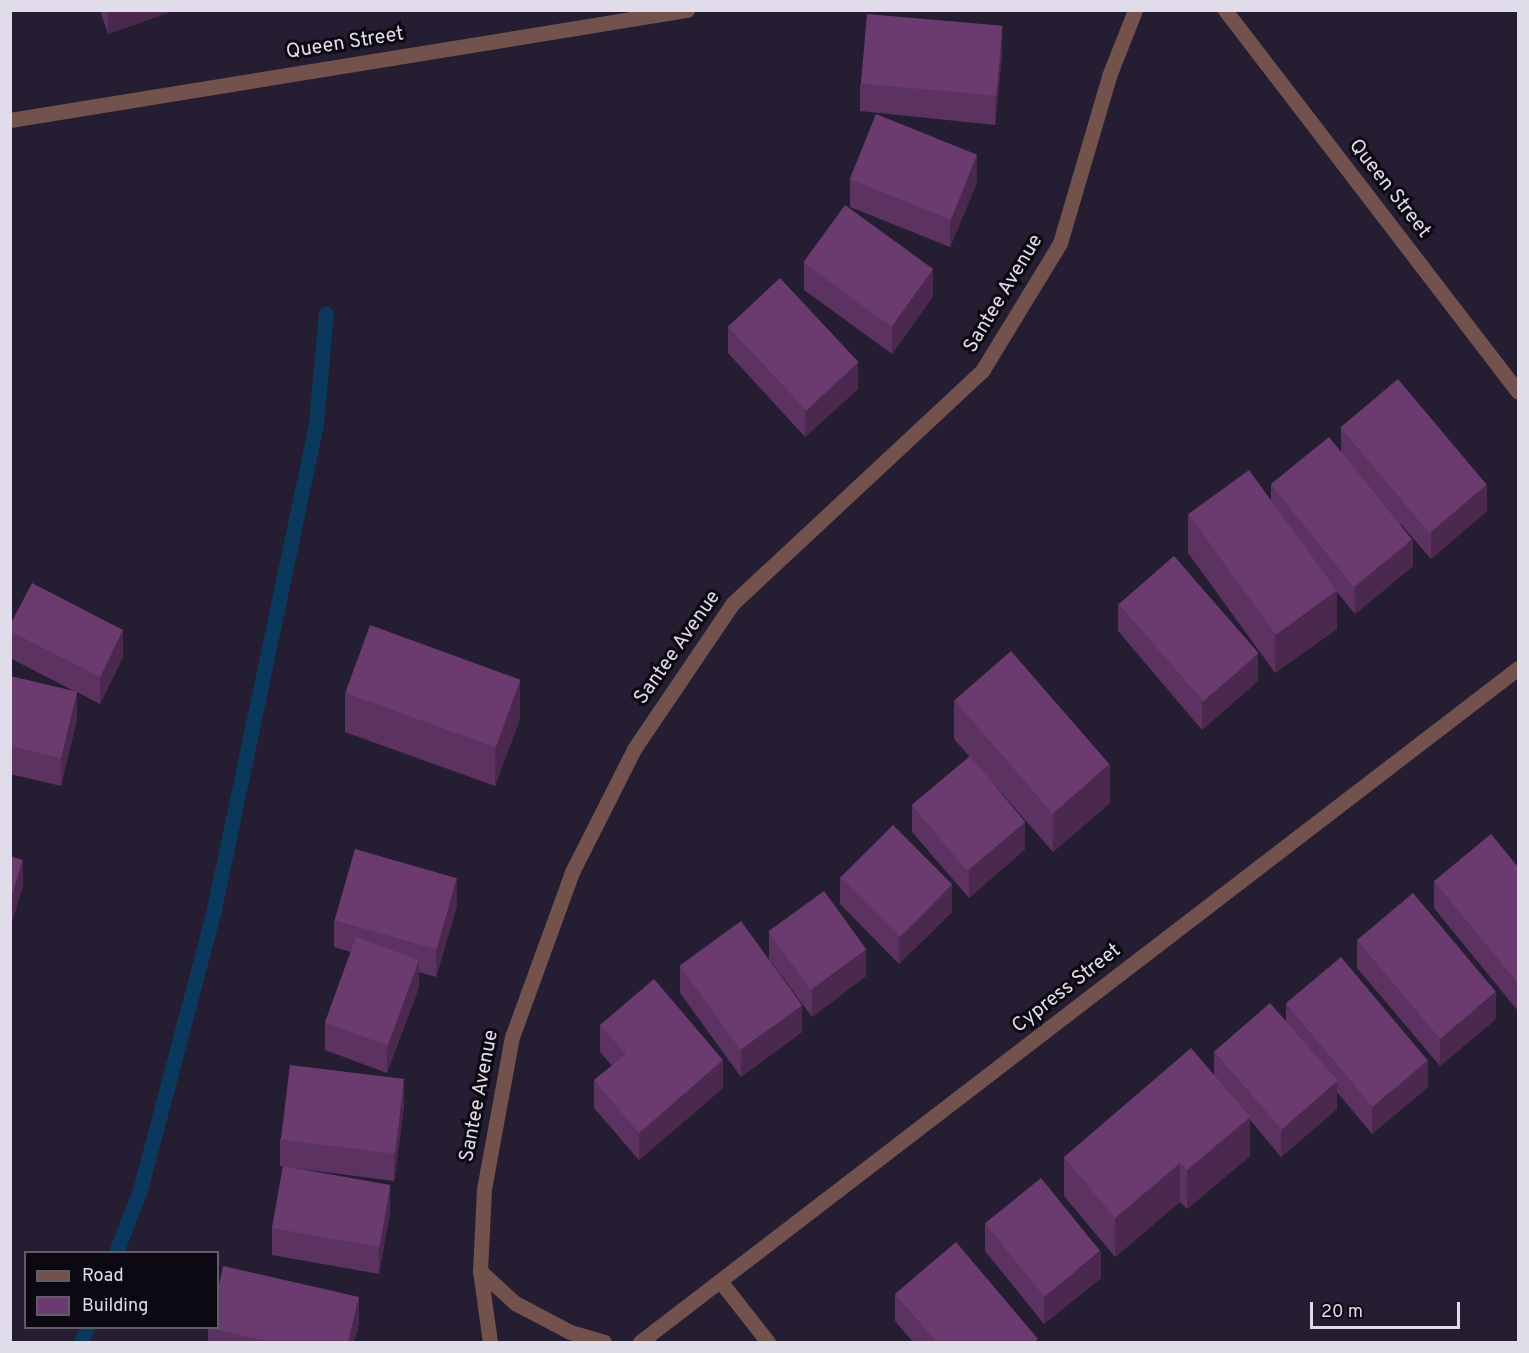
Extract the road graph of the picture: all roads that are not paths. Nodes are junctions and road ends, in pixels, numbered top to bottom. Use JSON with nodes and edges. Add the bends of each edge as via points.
{"nodes":[{"id":1,"x":687,"y":10,"type":"edge"},
{"id":2,"x":1135,"y":10,"type":"edge"},
{"id":3,"x":1225,"y":10,"type":"edge"},
{"id":4,"x":10,"y":120,"type":"edge"},
{"id":5,"x":1518,"y":392,"type":"edge"},
{"id":6,"x":1518,"y":668,"type":"edge"},
{"id":7,"x":480,"y":1272,"type":"junction"},
{"id":8,"x":720,"y":1281,"type":"junction"},
{"id":9,"x":490,"y":1342,"type":"edge"},
{"id":10,"x":604,"y":1342,"type":"edge"},
{"id":11,"x":640,"y":1342,"type":"edge"},
{"id":12,"x":768,"y":1342,"type":"edge"}],
"edges":[{"from":1,"to":4,"type":"street","name":"Queen Street"},
{"from":2,"to":7,"type":"street","name":"Santee Avenue","via":[[1109,76],[1060,243],[982,371],[732,604],[634,749],[572,872],[512,1037],[484,1189]]},
{"from":3,"to":5,"type":"street","name":"Queen Street"},
{"from":6,"to":8,"type":"street","name":"Cypress Street"},
{"from":7,"to":9,"type":"street","name":"Santee Avenue"},
{"from":7,"to":10,"type":"street","via":[[514,1303],[570,1332]]},
{"from":8,"to":11,"type":"street","name":"Cypress Street"},
{"from":8,"to":12,"type":"street"}]}
